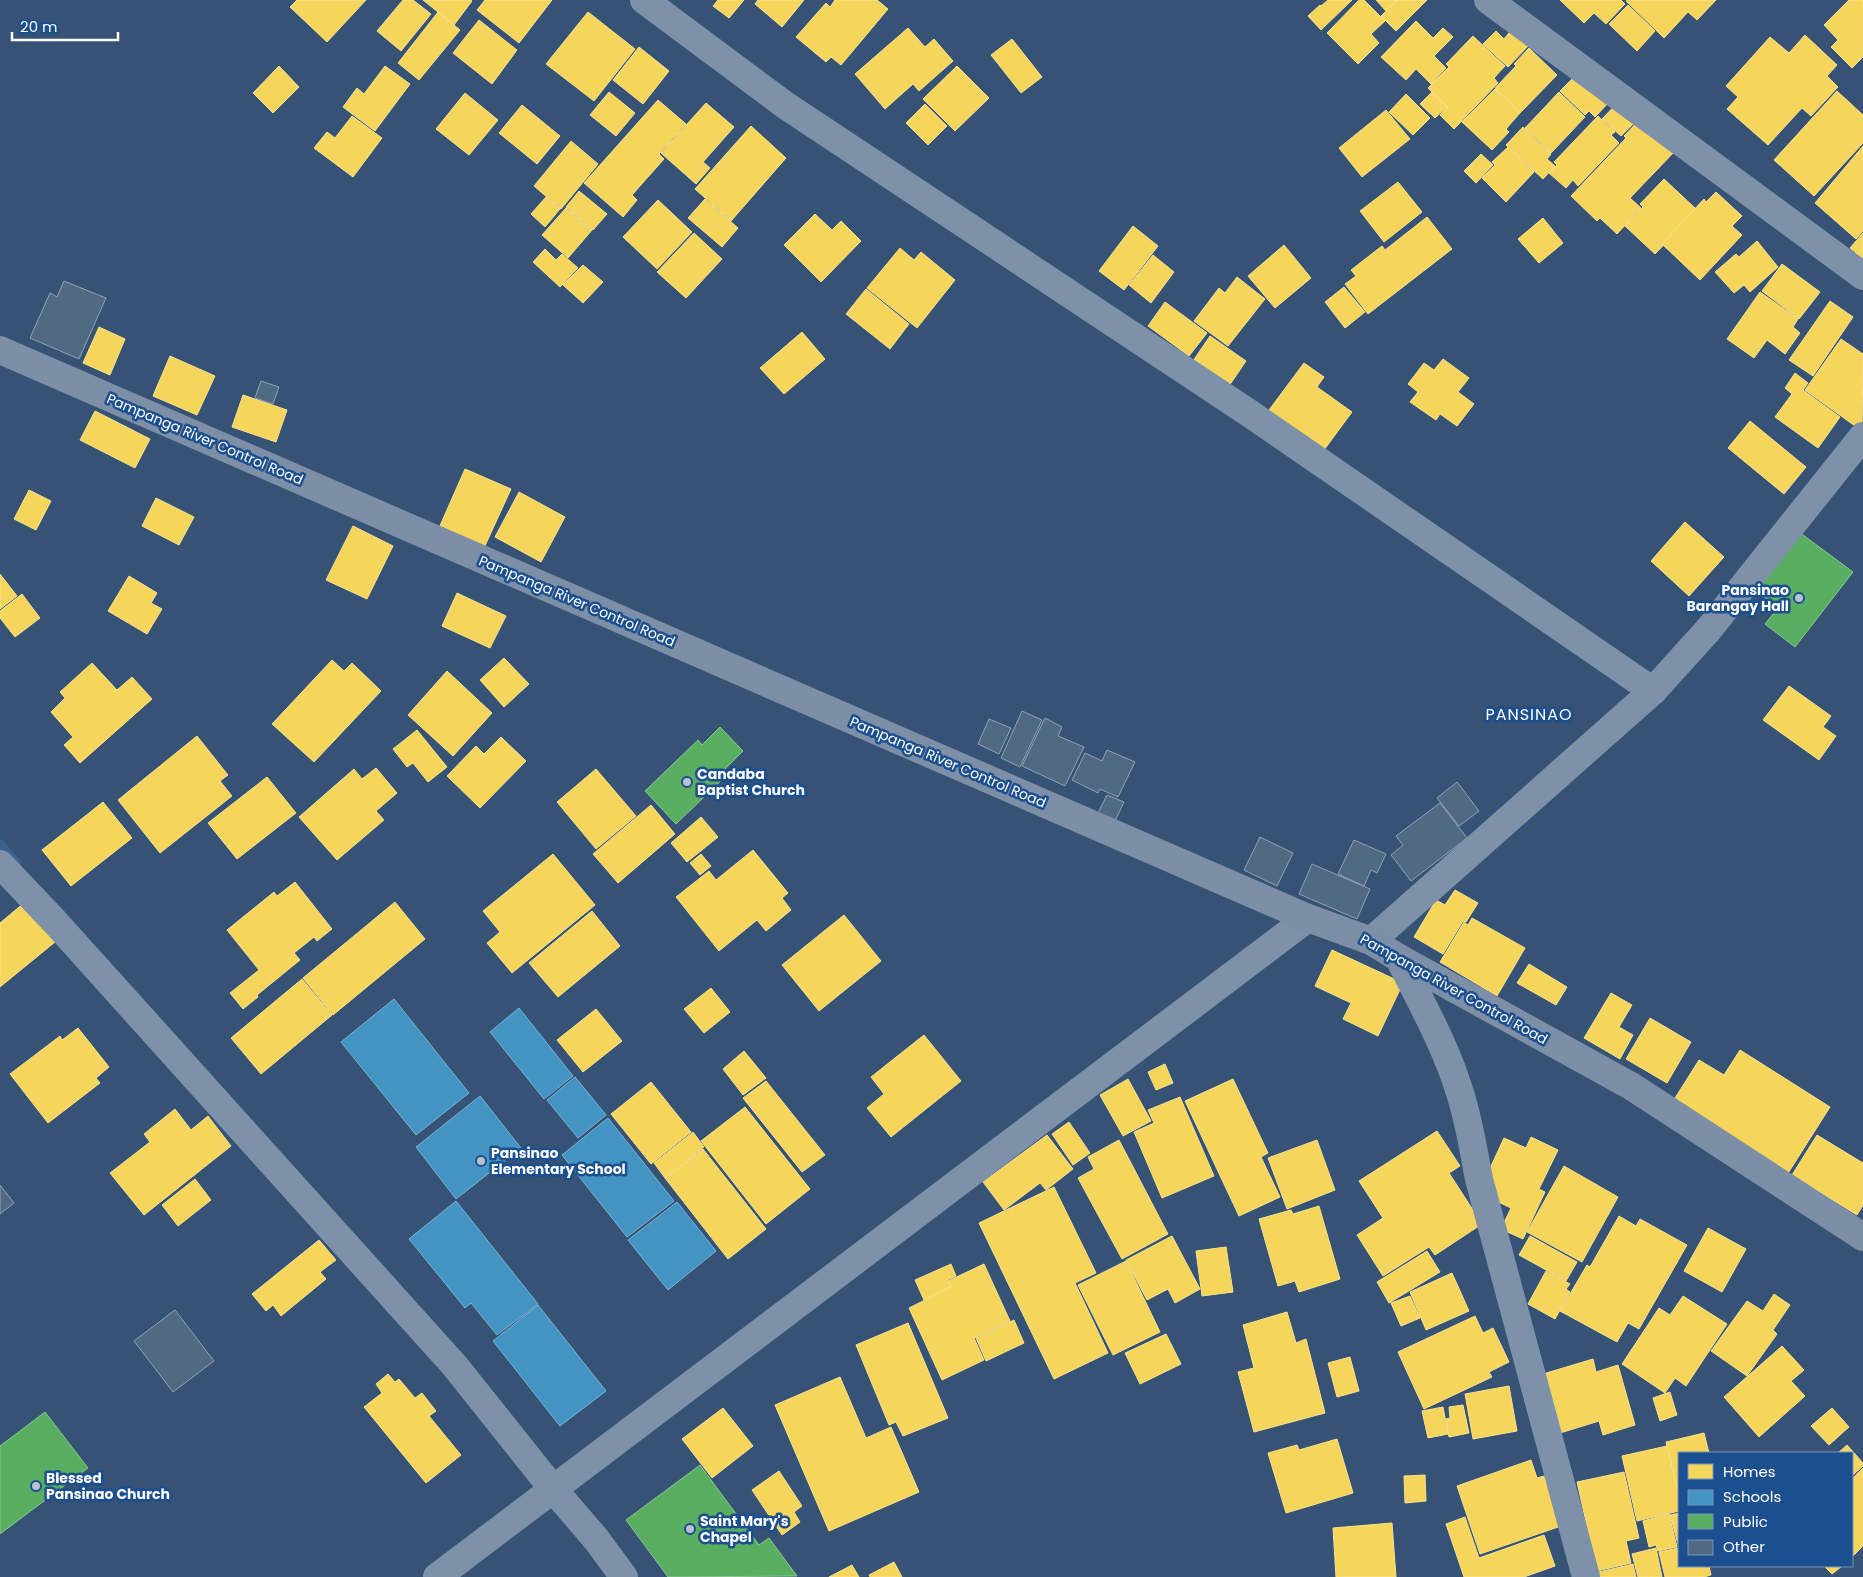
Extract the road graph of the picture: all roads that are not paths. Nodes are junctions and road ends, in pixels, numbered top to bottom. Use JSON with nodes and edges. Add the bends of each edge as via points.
{"nodes":[{"id":1,"x":644,"y":0,"type":"edge"},
{"id":2,"x":1488,"y":0,"type":"edge"},
{"id":3,"x":1863,"y":276,"type":"edge"},
{"id":4,"x":0,"y":350,"type":"edge"},
{"id":5,"x":1863,"y":436,"type":"edge"},
{"id":6,"x":1653,"y":691,"type":"junction"},
{"id":7,"x":0,"y":864,"type":"edge"},
{"id":8,"x":1308,"y":918,"type":"junction"},
{"id":9,"x":1371,"y":941,"type":"junction"},
{"id":10,"x":1399,"y":958,"type":"junction"},
{"id":11,"x":1863,"y":1237,"type":"edge"},
{"id":12,"x":553,"y":1489,"type":"junction"},
{"id":13,"x":437,"y":1577,"type":"edge"},
{"id":14,"x":624,"y":1577,"type":"edge"},
{"id":15,"x":1586,"y":1577,"type":"edge"}],
"edges":[{"from":1,"to":6,"type":"street","via":[[785,104],[1248,413]]},
{"from":2,"to":3,"type":"street"},
{"from":4,"to":8,"type":"main road","name":"Pampanga River Control Road"},
{"from":5,"to":6,"type":"street","via":[[1709,629]]},
{"from":6,"to":9,"type":"street"},
{"from":7,"to":12,"type":"street","via":[[455,1366]]},
{"from":8,"to":9,"type":"main road","name":"Pampanga River Control Road"},
{"from":8,"to":12,"type":"street"},
{"from":9,"to":10,"type":"main road","name":"Pampanga River Control Road"},
{"from":10,"to":11,"type":"main road","name":"Pampanga River Control Road","via":[[1631,1086]]},
{"from":10,"to":15,"type":"street","via":[[1459,1089],[1479,1180]]},
{"from":12,"to":13,"type":"street"},
{"from":12,"to":14,"type":"street"}]}
